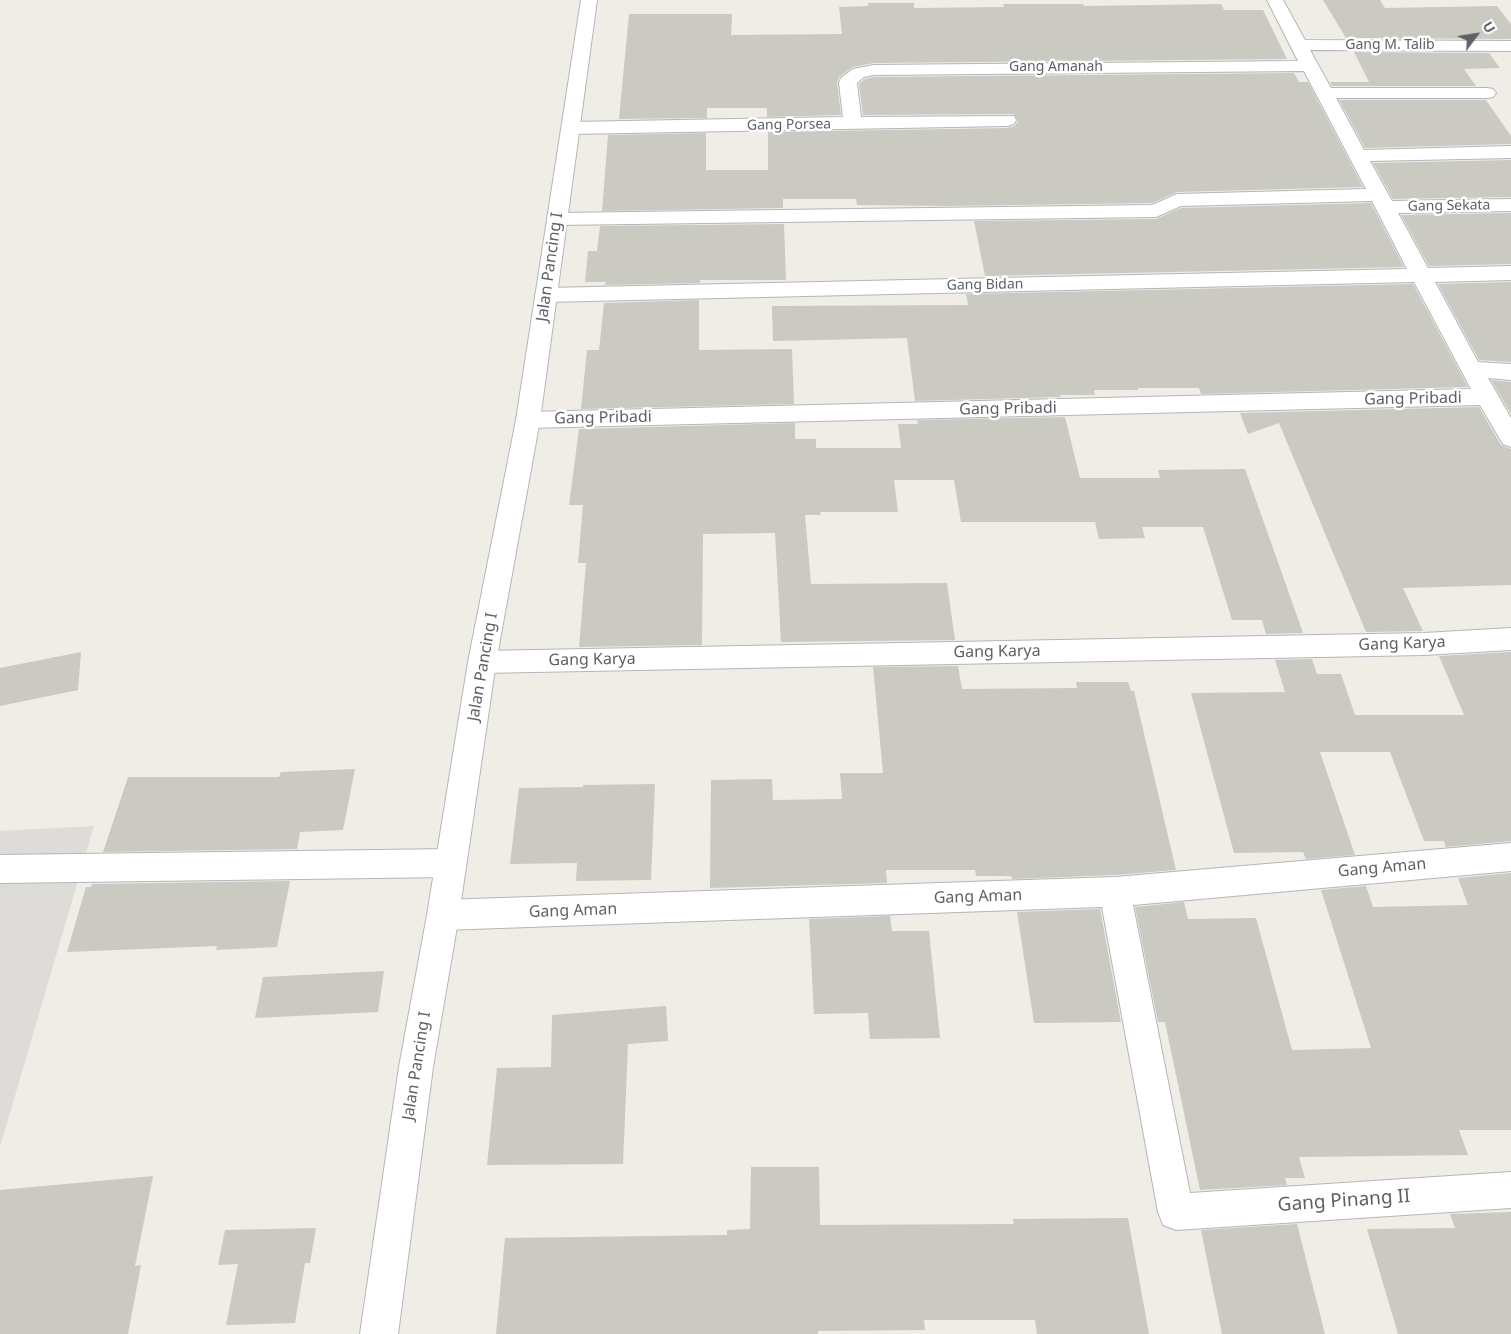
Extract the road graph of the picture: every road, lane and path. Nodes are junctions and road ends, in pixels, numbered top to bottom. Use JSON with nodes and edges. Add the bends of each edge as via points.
{"nodes":[{"id":1,"x":589,"y":0,"type":"edge"},
{"id":2,"x":1275,"y":0,"type":"edge"},
{"id":3,"x":1298,"y":45,"type":"junction"},
{"id":4,"x":1511,"y":46,"type":"edge"},
{"id":5,"x":1310,"y":66,"type":"junction"},
{"id":6,"x":1324,"y":92,"type":"junction"},
{"id":7,"x":1487,"y":93,"type":"dead end"},
{"id":8,"x":1006,"y":120,"type":"dead end"},
{"id":9,"x":853,"y":124,"type":"junction"},
{"id":10,"x":571,"y":128,"type":"junction"},
{"id":11,"x":1511,"y":152,"type":"edge"},
{"id":12,"x":1359,"y":156,"type":"junction"},
{"id":13,"x":1383,"y":201,"type":"junction"},
{"id":14,"x":1511,"y":205,"type":"edge"},
{"id":15,"x":557,"y":219,"type":"junction"},
{"id":16,"x":1511,"y":273,"type":"edge"},
{"id":17,"x":1423,"y":275,"type":"junction"},
{"id":18,"x":546,"y":295,"type":"junction"},
{"id":19,"x":1471,"y":368,"type":"junction"},
{"id":20,"x":1511,"y":372,"type":"edge"},
{"id":21,"x":1489,"y":397,"type":"junction"},
{"id":22,"x":528,"y":420,"type":"junction"},
{"id":23,"x":1511,"y":438,"type":"edge"},
{"id":24,"x":1511,"y":639,"type":"edge"},
{"id":25,"x":482,"y":662,"type":"junction"},
{"id":26,"x":1511,"y":857,"type":"edge"},
{"id":27,"x":452,"y":863,"type":"junction"},
{"id":28,"x":0,"y":869,"type":"edge"},
{"id":29,"x":1115,"y":892,"type":"junction"},
{"id":30,"x":443,"y":915,"type":"junction"},
{"id":31,"x":1511,"y":1190,"type":"edge"},
{"id":32,"x":380,"y":1334,"type":"edge"}],
"edges":[{"from":1,"to":10,"type":"street","name":"Jalan Pancing I"},
{"from":2,"to":3,"type":"street"},
{"from":3,"to":4,"type":"street","name":"Gang M. Talib"},
{"from":3,"to":5,"type":"street"},
{"from":5,"to":6,"type":"street"},
{"from":5,"to":9,"type":"street","name":"Gang Amanah","via":[[874,70],[859,73],[848,83]]},
{"from":6,"to":7,"type":"street"},
{"from":6,"to":12,"type":"street"},
{"from":8,"to":9,"type":"street","name":"Gang Porsea"},
{"from":9,"to":10,"type":"street","name":"Gang Porsea"},
{"from":10,"to":15,"type":"street","name":"Jalan Pancing I"},
{"from":11,"to":12,"type":"street"},
{"from":12,"to":13,"type":"street"},
{"from":13,"to":14,"type":"street","name":"Gang Sekata"},
{"from":13,"to":15,"type":"street","name":"Gang Sekata","via":[[1177,200],[1156,211]]},
{"from":13,"to":17,"type":"street"},
{"from":15,"to":18,"type":"street","name":"Jalan Pancing I"},
{"from":16,"to":17,"type":"street","name":"Gang Bidan"},
{"from":17,"to":18,"type":"street","name":"Gang Bidan"},
{"from":17,"to":19,"type":"street"},
{"from":18,"to":22,"type":"street","name":"Jalan Pancing I"},
{"from":19,"to":20,"type":"street"},
{"from":19,"to":21,"type":"street"},
{"from":21,"to":22,"type":"street","name":"Gang Pribadi"},
{"from":21,"to":23,"type":"street"},
{"from":22,"to":25,"type":"street","name":"Jalan Pancing I"},
{"from":24,"to":25,"type":"street","name":"Gang Karya","via":[[1424,644]]},
{"from":25,"to":27,"type":"street","name":"Jalan Pancing I"},
{"from":26,"to":29,"type":"street","name":"Gang Aman"},
{"from":27,"to":28,"type":"street"},
{"from":27,"to":30,"type":"street","name":"Jalan Pancing I"},
{"from":29,"to":30,"type":"street","name":"Gang Aman"},
{"from":29,"to":31,"type":"street","name":"Gang Pinang II","via":[[1176,1212]]},
{"from":30,"to":32,"type":"street","name":"Jalan Pancing I","via":[[416,1067]]}]}
